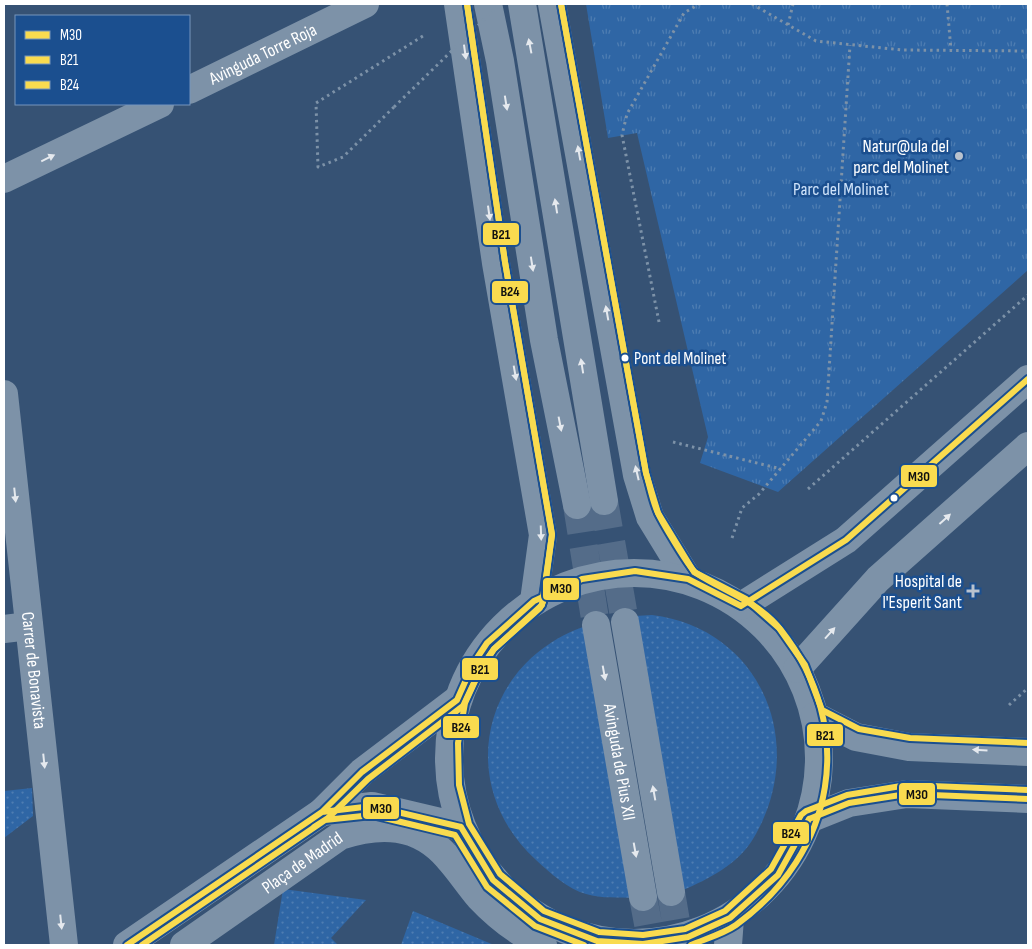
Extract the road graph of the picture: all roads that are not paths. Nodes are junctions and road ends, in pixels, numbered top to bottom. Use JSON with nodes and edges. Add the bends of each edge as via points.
{"nodes":[{"id":1,"x":365,"y":4,"type":"edge"},
{"id":2,"x":488,"y":4,"type":"edge"},
{"id":3,"x":522,"y":4,"type":"edge"},
{"id":4,"x":552,"y":4,"type":"edge"},
{"id":5,"x":456,"y":5,"type":"edge"},
{"id":6,"x":190,"y":90,"type":"edge"},
{"id":7,"x":158,"y":105,"type":"edge"},
{"id":8,"x":4,"y":179,"type":"edge"},
{"id":9,"x":1028,"y":379,"type":"edge"},
{"id":10,"x":4,"y":394,"type":"edge"},
{"id":11,"x":1028,"y":446,"type":"edge"},
{"id":12,"x":604,"y":501,"type":"tunnel mouth"},
{"id":13,"x":577,"y":505,"type":"tunnel mouth"},
{"id":14,"x":688,"y":580,"type":"junction"},
{"id":15,"x":534,"y":601,"type":"junction"},
{"id":16,"x":741,"y":606,"type":"junction"},
{"id":17,"x":625,"y":622,"type":"tunnel mouth"},
{"id":18,"x":596,"y":625,"type":"tunnel mouth"},
{"id":19,"x":16,"y":627,"type":"edge"},
{"id":20,"x":797,"y":669,"type":"junction"},
{"id":21,"x":457,"y":700,"type":"junction"},
{"id":22,"x":815,"y":716,"type":"junction"},
{"id":23,"x":1028,"y":752,"type":"edge"},
{"id":24,"x":1028,"y":799,"type":"edge"},
{"id":25,"x":322,"y":812,"type":"junction"},
{"id":26,"x":809,"y":819,"type":"junction"},
{"id":27,"x":461,"y":827,"type":"junction"},
{"id":28,"x":671,"y":892,"type":"tunnel mouth"},
{"id":29,"x":643,"y":897,"type":"tunnel mouth"},
{"id":30,"x":730,"y":918,"type":"junction"},
{"id":31,"x":598,"y":943,"type":"edge"},
{"id":32,"x":64,"y":945,"type":"edge"},
{"id":33,"x":127,"y":945,"type":"edge"},
{"id":34,"x":184,"y":945,"type":"edge"},
{"id":35,"x":543,"y":945,"type":"edge"},
{"id":36,"x":728,"y":945,"type":"edge"}],
"edges":[{"from":1,"to":6,"type":"street","name":"Avinguda Torre Roja"},
{"from":2,"to":13,"type":"street","one_way":true,"via":[[544,340]]},
{"from":12,"to":3,"type":"street","one_way":true},
{"from":14,"to":4,"type":"street","one_way":true,"via":[[650,517],[636,475]]},
{"from":5,"to":15,"type":"street","one_way":true,"via":[[543,535]]},
{"from":8,"to":7,"type":"street","one_way":true},
{"from":9,"to":16,"type":"street","via":[[846,540]]},
{"from":10,"to":19,"type":"street","name":"Carrer de Bonavista","one_way":true},
{"from":20,"to":11,"type":"street","one_way":true,"via":[[878,579]]},
{"from":14,"to":15,"type":"street","via":[[635,571],[582,579]]},
{"from":14,"to":16,"type":"street"},
{"from":15,"to":21,"type":"street","via":[[487,643],[473,664]]},
{"from":16,"to":20,"type":"street","via":[[772,634]]},
{"from":28,"to":17,"type":"street","name":"Avinguda de Pius XII","one_way":true},
{"from":18,"to":29,"type":"street","name":"Avinguda de Pius XII","one_way":true},
{"from":19,"to":32,"type":"street","name":"Carrer de Bonavista","one_way":true},
{"from":20,"to":22,"type":"street"},
{"from":21,"to":25,"type":"street","via":[[362,772]]},
{"from":21,"to":27,"type":"street","via":[[449,742],[450,786]]},
{"from":23,"to":22,"type":"street","one_way":true,"via":[[909,747],[856,737]]},
{"from":22,"to":26,"type":"street","via":[[820,768]]},
{"from":24,"to":26,"type":"street","via":[[907,794],[849,803]]},
{"from":25,"to":27,"type":"street","via":[[372,806]]},
{"from":25,"to":33,"type":"street"},
{"from":26,"to":30,"type":"street","via":[[778,875]]},
{"from":27,"to":31,"type":"street","via":[[493,880],[540,919]]},
{"from":30,"to":31,"type":"street","via":[[679,938],[643,944]]},
{"from":30,"to":36,"type":"street"},
{"from":34,"to":35,"type":"street","name":"Plaça de Madrid","via":[[340,836],[380,827],[406,830],[435,846],[450,859],[488,906],[509,924]]}]}
